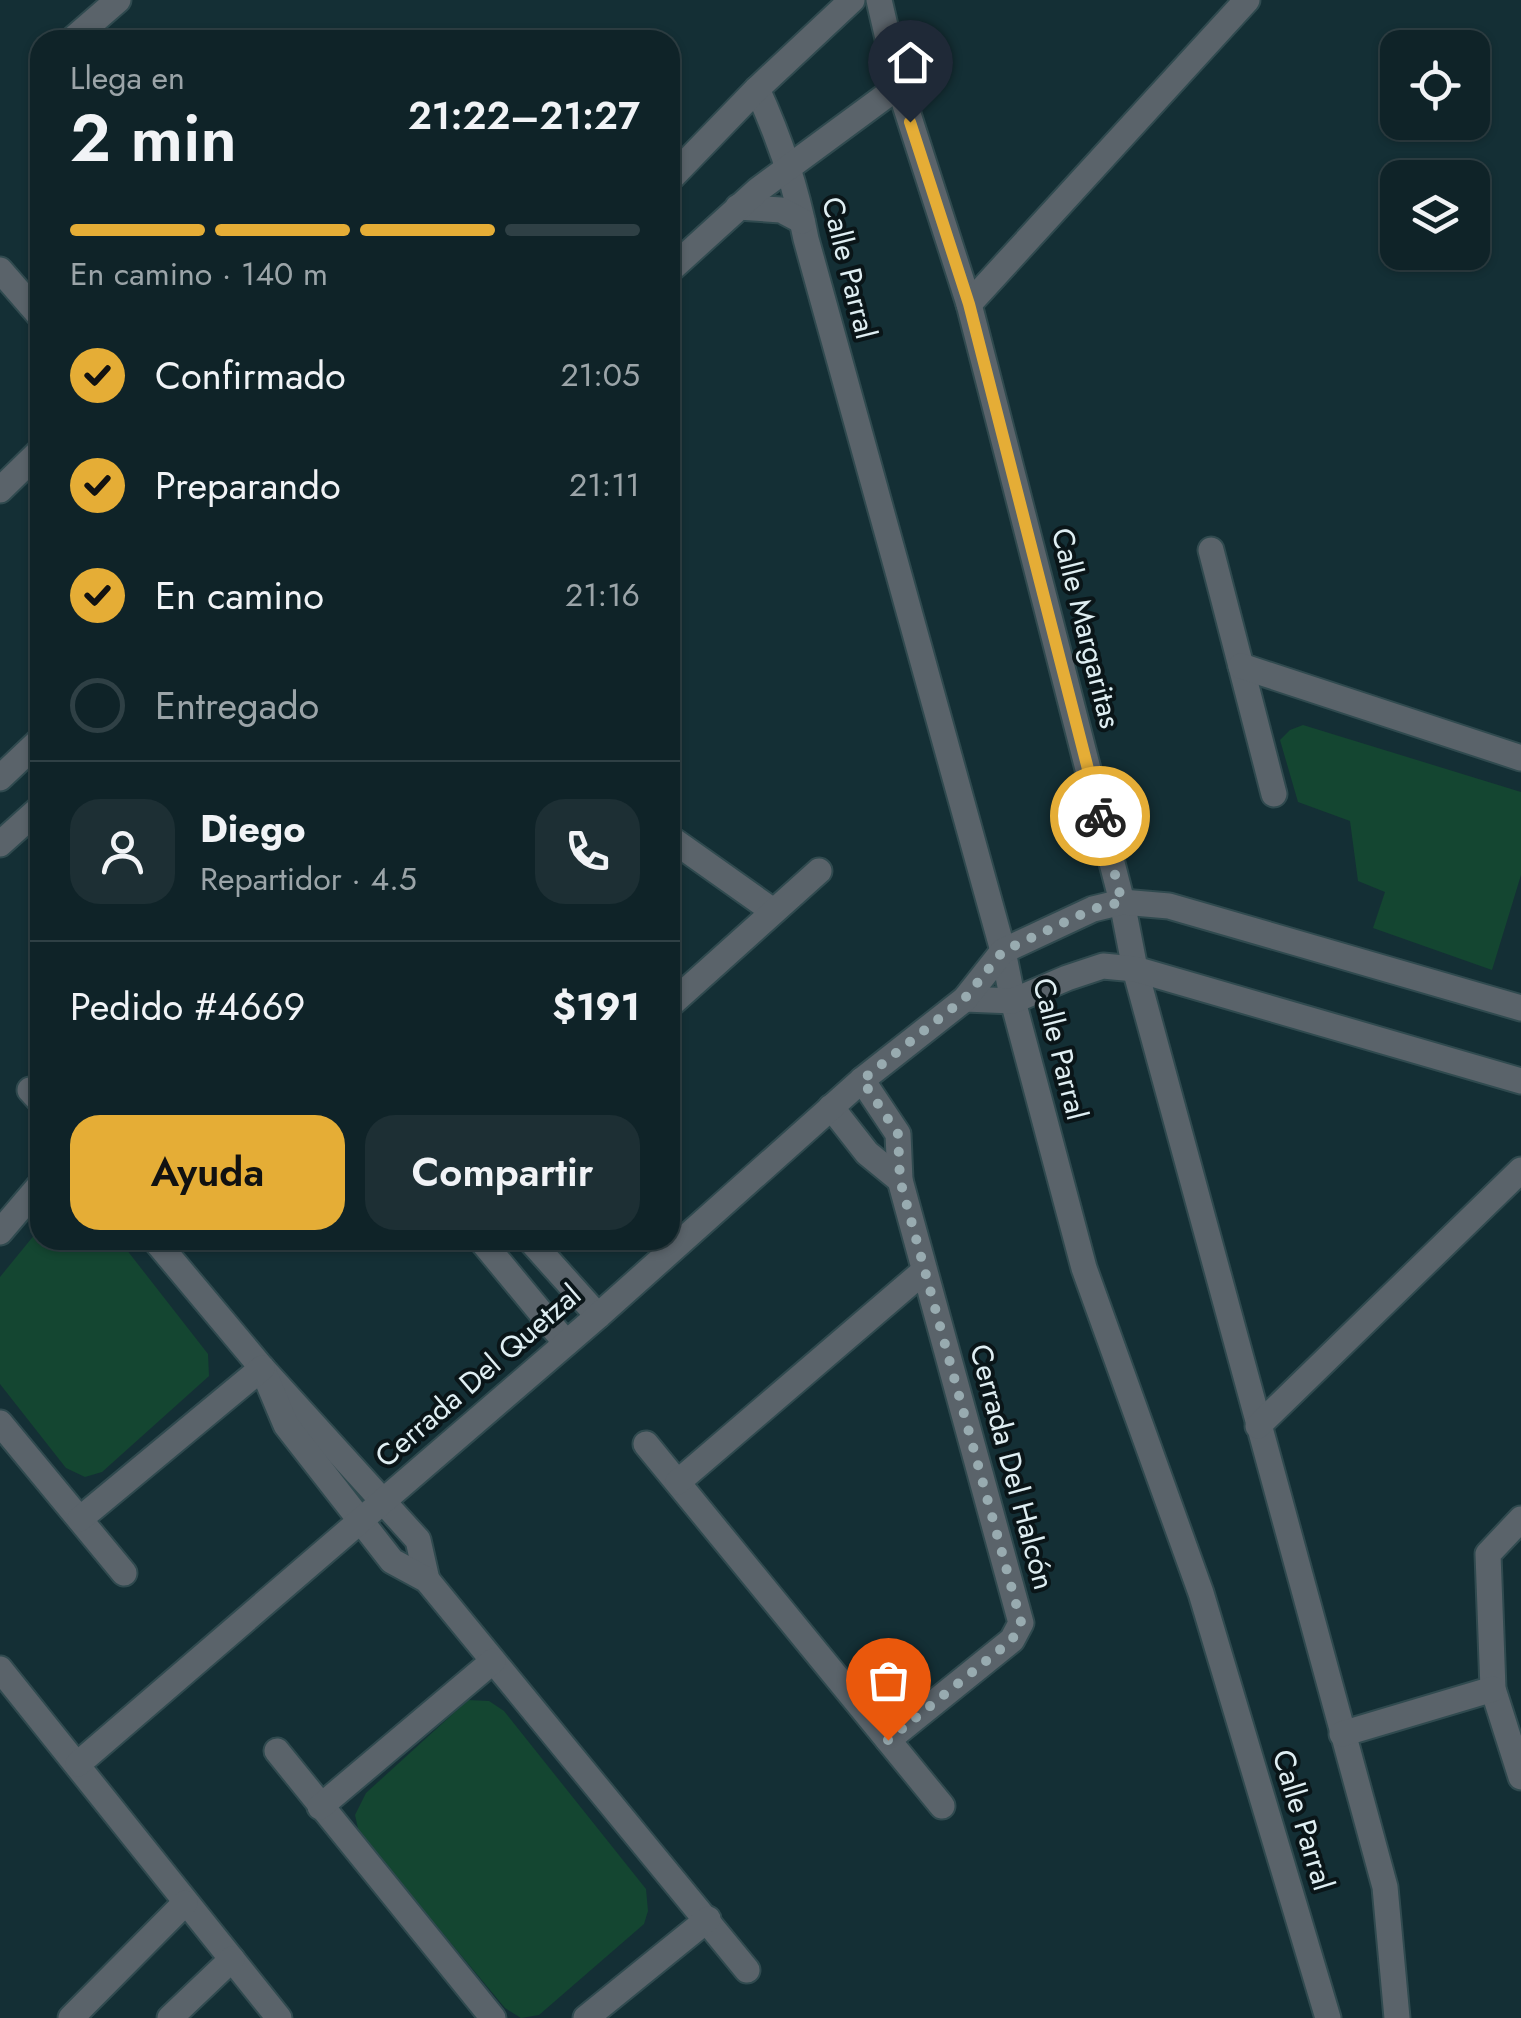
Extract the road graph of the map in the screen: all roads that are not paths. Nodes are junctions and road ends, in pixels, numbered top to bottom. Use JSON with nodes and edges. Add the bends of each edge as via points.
{"nodes":[{"id":1,"x":118,"y":0,"type":"edge"},
{"id":2,"x":852,"y":0,"type":"edge"},
{"id":3,"x":879,"y":0,"type":"edge"},
{"id":4,"x":1247,"y":0,"type":"edge"},
{"id":5,"x":84,"y":30,"type":"edge"},
{"id":6,"x":899,"y":86,"type":"junction"},
{"id":7,"x":757,"y":90,"type":"junction"},
{"id":8,"x":789,"y":166,"type":"junction"},
{"id":9,"x":680,"y":169,"type":"edge"},
{"id":10,"x":738,"y":207,"type":"junction"},
{"id":11,"x":802,"y":221,"type":"junction"},
{"id":12,"x":680,"y":261,"type":"edge"},
{"id":13,"x":0,"y":270,"type":"edge"},
{"id":14,"x":30,"y":304,"type":"edge"},
{"id":15,"x":969,"y":304,"type":"junction"},
{"id":16,"x":30,"y":462,"type":"edge"},
{"id":17,"x":0,"y":490,"type":"edge"},
{"id":18,"x":1210,"y":550,"type":"dead end"},
{"id":19,"x":1240,"y":666,"type":"junction"},
{"id":20,"x":30,"y":750,"type":"edge"},
{"id":21,"x":1521,"y":758,"type":"edge"},
{"id":22,"x":0,"y":778,"type":"edge"},
{"id":23,"x":1274,"y":794,"type":"dead end"},
{"id":24,"x":30,"y":817,"type":"edge"},
{"id":25,"x":0,"y":844,"type":"edge"},
{"id":26,"x":680,"y":845,"type":"edge"},
{"id":27,"x":820,"y":871,"type":"dead end"},
{"id":28,"x":1122,"y":902,"type":"junction"},
{"id":29,"x":773,"y":911,"type":"junction"},
{"id":30,"x":1003,"y":951,"type":"junction"},
{"id":31,"x":1135,"y":969,"type":"junction"},
{"id":32,"x":680,"y":996,"type":"edge"},
{"id":33,"x":965,"y":998,"type":"junction"},
{"id":34,"x":1013,"y":1001,"type":"junction"},
{"id":35,"x":1521,"y":1008,"type":"edge"},
{"id":36,"x":862,"y":1080,"type":"junction"},
{"id":37,"x":1521,"y":1082,"type":"edge"},
{"id":38,"x":831,"y":1107,"type":"junction"},
{"id":39,"x":1521,"y":1170,"type":"edge"},
{"id":40,"x":900,"y":1180,"type":"junction"},
{"id":41,"x":30,"y":1197,"type":"edge"},
{"id":42,"x":0,"y":1232,"type":"edge"},
{"id":43,"x":680,"y":1242,"type":"edge"},
{"id":44,"x":163,"y":1250,"type":"edge"},
{"id":45,"x":489,"y":1250,"type":"edge"},
{"id":46,"x":539,"y":1250,"type":"edge"},
{"id":47,"x":672,"y":1250,"type":"edge"},
{"id":48,"x":924,"y":1270,"type":"junction"},
{"id":49,"x":598,"y":1316,"type":"junction"},
{"id":50,"x":566,"y":1343,"type":"junction"},
{"id":51,"x":262,"y":1368,"type":"junction"},
{"id":52,"x":0,"y":1423,"type":"edge"},
{"id":53,"x":1258,"y":1426,"type":"junction"},
{"id":54,"x":646,"y":1444,"type":"dead end"},
{"id":55,"x":678,"y":1482,"type":"junction"},
{"id":56,"x":382,"y":1500,"type":"junction"},
{"id":57,"x":80,"y":1519,"type":"junction"},
{"id":58,"x":360,"y":1519,"type":"junction"},
{"id":59,"x":1521,"y":1519,"type":"edge"},
{"id":60,"x":124,"y":1573,"type":"dead end"},
{"id":61,"x":426,"y":1580,"type":"junction"},
{"id":62,"x":492,"y":1661,"type":"junction"},
{"id":63,"x":0,"y":1669,"type":"edge"},
{"id":64,"x":1493,"y":1690,"type":"junction"},
{"id":65,"x":1342,"y":1734,"type":"junction"},
{"id":66,"x":888,"y":1740,"type":"junction"},
{"id":67,"x":1517,"y":1745,"type":"edge"},
{"id":68,"x":277,"y":1751,"type":"dead end"},
{"id":69,"x":78,"y":1764,"type":"junction"},
{"id":70,"x":1521,"y":1778,"type":"edge"},
{"id":71,"x":320,"y":1806,"type":"junction"},
{"id":72,"x":942,"y":1806,"type":"dead end"},
{"id":73,"x":185,"y":1903,"type":"junction"},
{"id":74,"x":708,"y":1918,"type":"junction"},
{"id":75,"x":232,"y":1959,"type":"junction"},
{"id":76,"x":746,"y":1970,"type":"dead end"},
{"id":77,"x":71,"y":2018,"type":"edge"},
{"id":78,"x":170,"y":2018,"type":"edge"},
{"id":79,"x":279,"y":2018,"type":"edge"},
{"id":80,"x":493,"y":2018,"type":"edge"},
{"id":81,"x":586,"y":2018,"type":"edge"},
{"id":82,"x":1328,"y":2018,"type":"edge"},
{"id":83,"x":1397,"y":2018,"type":"edge"}],
"edges":[{"from":1,"to":5,"type":"street"},
{"from":2,"to":7,"type":"street"},
{"from":3,"to":6,"type":"street","name":"Calle Margaritas"},
{"from":4,"to":15,"type":"street"},
{"from":6,"to":8,"type":"street"},
{"from":6,"to":15,"type":"street","name":"Calle Margaritas"},
{"from":7,"to":8,"type":"street","name":"Calle Parral"},
{"from":7,"to":9,"type":"street"},
{"from":8,"to":10,"type":"street"},
{"from":8,"to":11,"type":"street","name":"Calle Parral"},
{"from":10,"to":11,"type":"street","via":[[781,210]]},
{"from":10,"to":12,"type":"street"},
{"from":11,"to":30,"type":"street","name":"Calle Parral"},
{"from":13,"to":14,"type":"street"},
{"from":15,"to":28,"type":"street","name":"Calle Margaritas"},
{"from":16,"to":17,"type":"street"},
{"from":18,"to":19,"type":"street"},
{"from":19,"to":21,"type":"street"},
{"from":19,"to":23,"type":"street"},
{"from":20,"to":22,"type":"street"},
{"from":24,"to":25,"type":"street"},
{"from":26,"to":29,"type":"street"},
{"from":27,"to":29,"type":"street"},
{"from":28,"to":30,"type":"street"},
{"from":28,"to":31,"type":"street","name":"Calle Margaritas"},
{"from":28,"to":35,"type":"street","via":[[1203,914]]},
{"from":29,"to":32,"type":"street"},
{"from":30,"to":33,"type":"street","name":"Cerrada Del Quetzal"},
{"from":30,"to":34,"type":"street","name":"Calle Parral"},
{"from":31,"to":34,"type":"street","via":[[1103,966]]},
{"from":31,"to":37,"type":"street"},
{"from":31,"to":53,"type":"street","name":"Calle Margaritas"},
{"from":33,"to":34,"type":"street"},
{"from":33,"to":36,"type":"street","name":"Cerrada Del Quetzal"},
{"from":34,"to":82,"type":"street","name":"Calle Parral","via":[[1084,1268],[1201,1593]]},
{"from":36,"to":38,"type":"street","name":"Cerrada Del Quetzal"},
{"from":36,"to":40,"type":"street","name":"Cerrada Del Halcón","via":[[898,1134]]},
{"from":38,"to":40,"type":"street","via":[[867,1153]]},
{"from":38,"to":43,"type":"street","name":"Cerrada Del Quetzal"},
{"from":39,"to":53,"type":"street"},
{"from":40,"to":48,"type":"street","name":"Cerrada Del Halcón"},
{"from":41,"to":42,"type":"street"},
{"from":44,"to":51,"type":"street"},
{"from":45,"to":50,"type":"street"},
{"from":46,"to":49,"type":"street"},
{"from":47,"to":49,"type":"street","name":"Cerrada Del Quetzal"},
{"from":48,"to":55,"type":"street"},
{"from":48,"to":66,"type":"street","name":"Cerrada Del Halcón","via":[[1021,1622],[1012,1640]]},
{"from":49,"to":50,"type":"street","name":"Cerrada Del Quetzal"},
{"from":50,"to":56,"type":"street","name":"Cerrada Del Quetzal"},
{"from":51,"to":56,"type":"street"},
{"from":51,"to":57,"type":"street"},
{"from":51,"to":58,"type":"street","via":[[286,1425]]},
{"from":52,"to":57,"type":"street"},
{"from":53,"to":65,"type":"street","name":"Calle Margaritas"},
{"from":54,"to":55,"type":"street"},
{"from":55,"to":66,"type":"street"},
{"from":56,"to":58,"type":"street","name":"Cerrada Del Quetzal"},
{"from":56,"to":61,"type":"street","via":[[418,1540]]},
{"from":57,"to":60,"type":"street"},
{"from":58,"to":61,"type":"street","via":[[392,1561]]},
{"from":58,"to":69,"type":"street","name":"Cerrada Del Quetzal"},
{"from":59,"to":64,"type":"street","via":[[1488,1554]]},
{"from":61,"to":62,"type":"street"},
{"from":62,"to":71,"type":"street"},
{"from":62,"to":74,"type":"street"},
{"from":63,"to":69,"type":"street"},
{"from":64,"to":65,"type":"street"},
{"from":64,"to":67,"type":"street"},
{"from":65,"to":83,"type":"street","name":"Calle Margaritas","via":[[1385,1887]]},
{"from":66,"to":72,"type":"street"},
{"from":67,"to":70,"type":"street"},
{"from":68,"to":71,"type":"street"},
{"from":69,"to":73,"type":"street"},
{"from":71,"to":80,"type":"street"},
{"from":73,"to":75,"type":"street"},
{"from":73,"to":77,"type":"street"},
{"from":74,"to":76,"type":"street"},
{"from":74,"to":81,"type":"street"},
{"from":75,"to":78,"type":"street"},
{"from":75,"to":79,"type":"street"}]}
